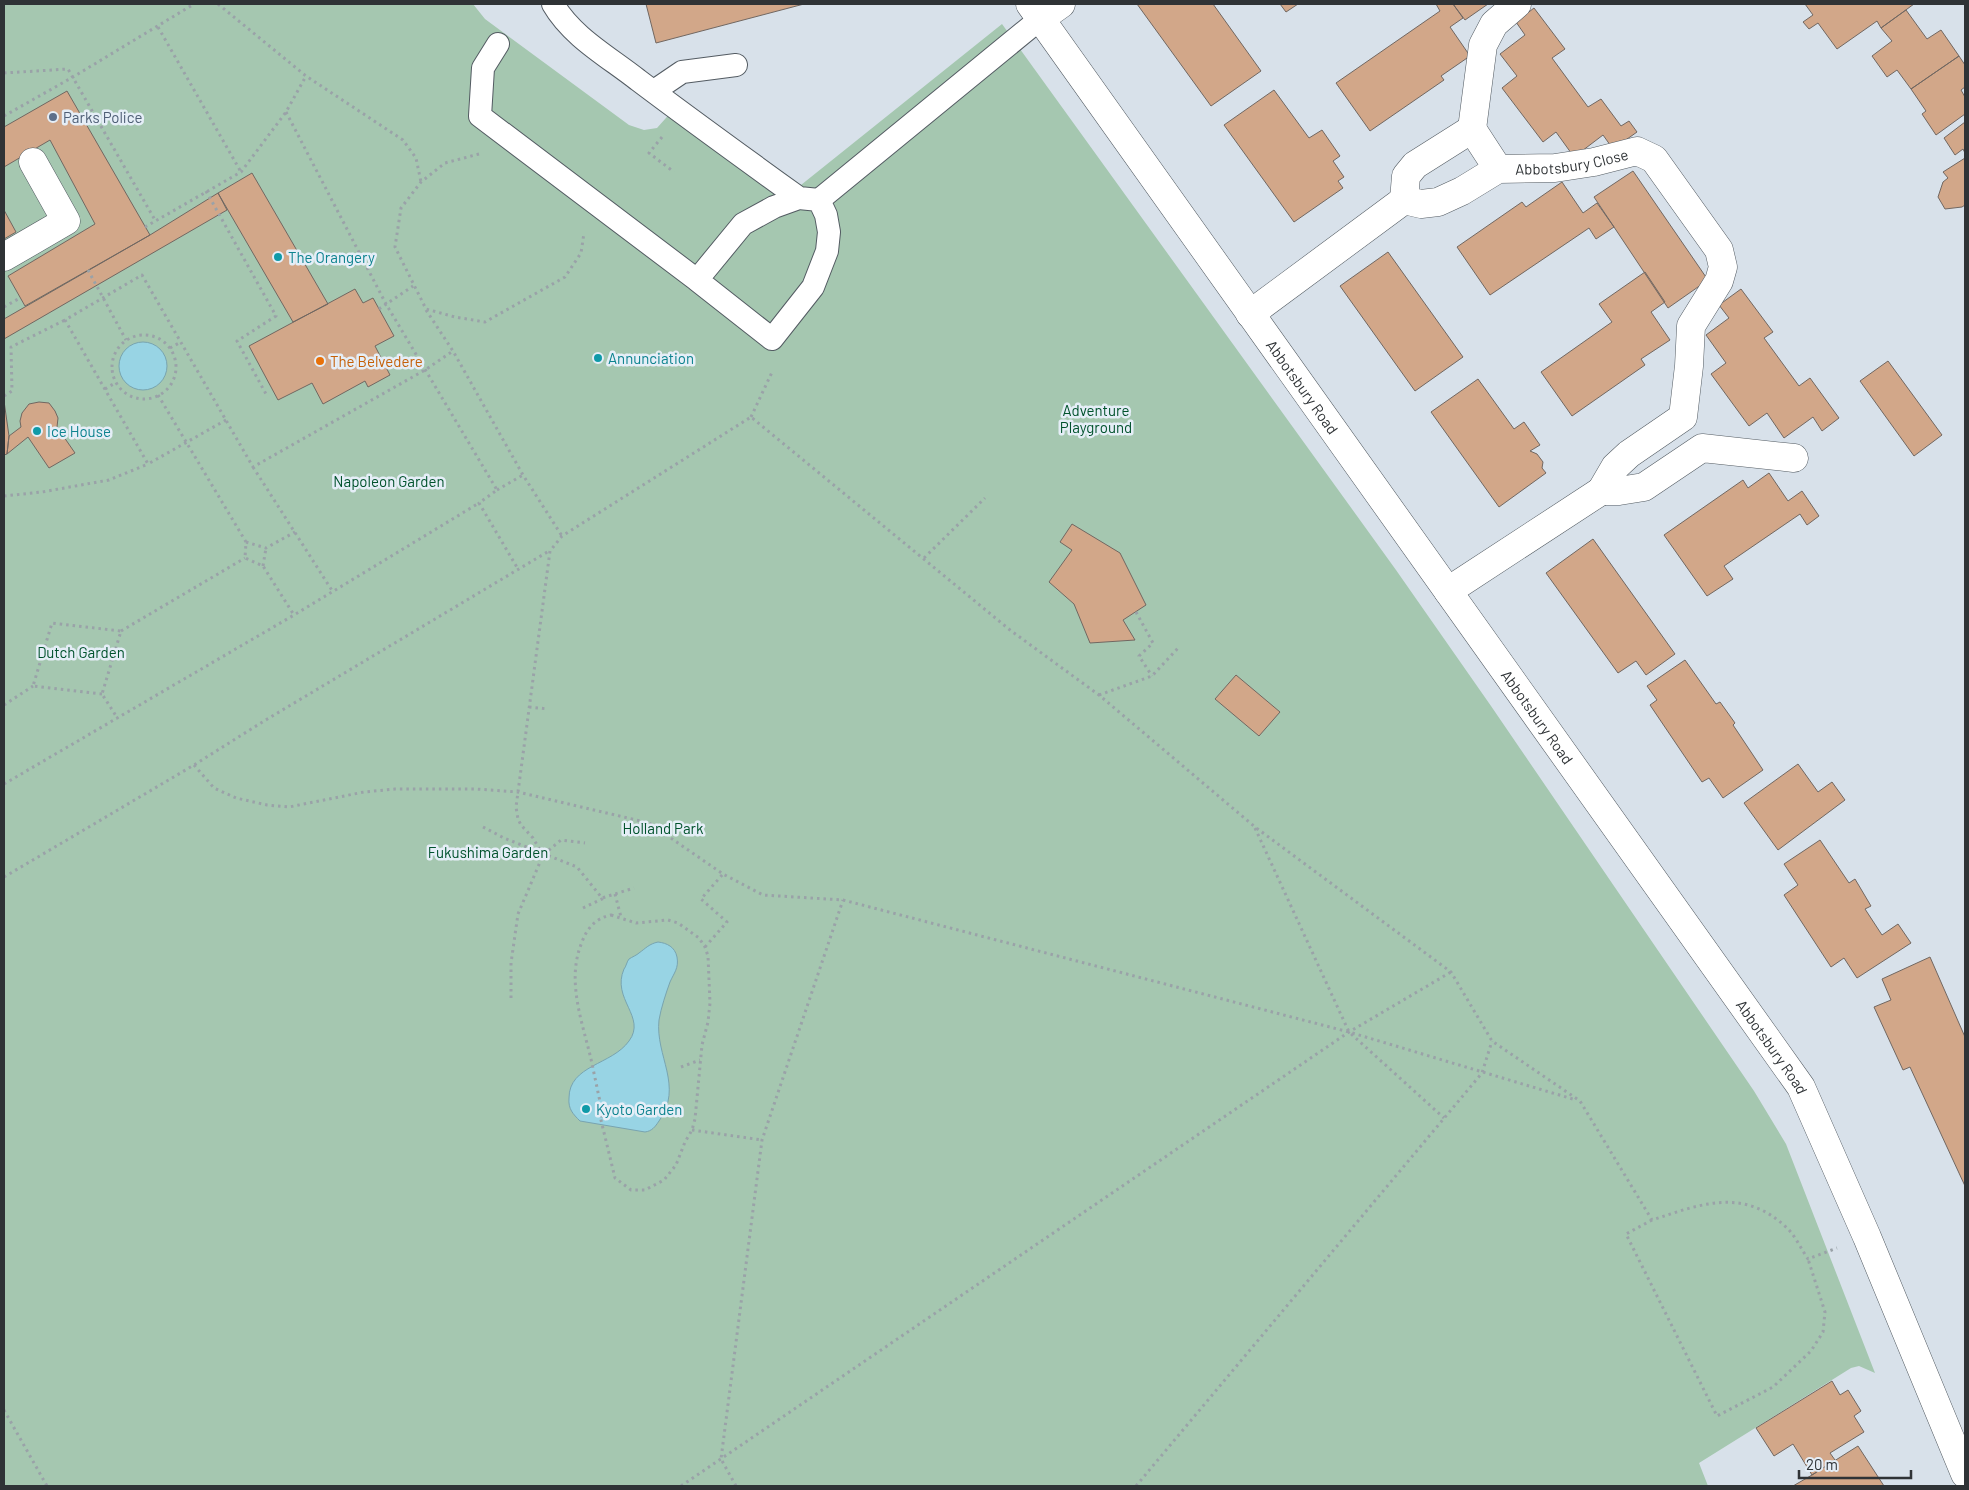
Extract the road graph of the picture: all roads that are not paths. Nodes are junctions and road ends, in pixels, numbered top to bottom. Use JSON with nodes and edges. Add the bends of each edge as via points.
{"nodes":[{"id":1,"x":554,"y":4,"type":"edge"},
{"id":2,"x":1517,"y":4,"type":"edge"},
{"id":3,"x":1044,"y":9,"type":"edge"},
{"id":4,"x":498,"y":44,"type":"dead end"},
{"id":5,"x":736,"y":65,"type":"dead end"},
{"id":6,"x":654,"y":92,"type":"junction"},
{"id":7,"x":1472,"y":129,"type":"junction"},
{"id":8,"x":33,"y":162,"type":"dead end"},
{"id":9,"x":1498,"y":169,"type":"junction"},
{"id":10,"x":809,"y":199,"type":"junction"},
{"id":11,"x":1404,"y":200,"type":"junction"},
{"id":12,"x":4,"y":258,"type":"edge"},
{"id":13,"x":698,"y":280,"type":"junction"},
{"id":14,"x":1250,"y":314,"type":"junction"},
{"id":15,"x":1683,"y":418,"type":"junction"},
{"id":16,"x":1702,"y":448,"type":"junction"},
{"id":17,"x":1794,"y":458,"type":"dead end"},
{"id":18,"x":1601,"y":491,"type":"junction"},
{"id":19,"x":1448,"y":591,"type":"junction"},
{"id":20,"x":1965,"y":1474,"type":"edge"}],
"edges":[{"from":1,"to":6,"type":"lane","via":[[574,31]]},
{"from":2,"to":7,"type":"street","via":[[1494,24],[1483,45]]},
{"from":3,"to":10,"type":"lane"},
{"from":3,"to":14,"type":"street","name":"Abbotsbury Road"},
{"from":4,"to":13,"type":"lane","via":[[483,68],[480,116]]},
{"from":5,"to":6,"type":"lane","via":[[682,72]]},
{"from":6,"to":10,"type":"lane"},
{"from":7,"to":9,"type":"street","name":"Abbotsbury Close"},
{"from":7,"to":11,"type":"street","via":[[1415,165],[1406,176]]},
{"from":8,"to":12,"type":"street","via":[[66,221]]},
{"from":9,"to":11,"type":"street","name":"Abbotsbury Close","via":[[1438,202],[1422,204]]},
{"from":9,"to":15,"type":"street","name":"Abbotsbury Close","via":[[1555,168],[1594,162],[1637,150],[1654,159],[1719,250],[1723,267],[1719,281],[1691,326]]},
{"from":10,"to":13,"type":"lane","via":[[774,207],[743,224]]},
{"from":10,"to":13,"type":"lane","via":[[826,215],[829,232],[827,251],[813,287],[772,339]]},
{"from":11,"to":14,"type":"street"},
{"from":14,"to":19,"type":"street","name":"Abbotsbury Road"},
{"from":15,"to":16,"type":"street"},
{"from":15,"to":18,"type":"street","via":[[1629,454],[1615,468]]},
{"from":16,"to":17,"type":"street"},
{"from":16,"to":18,"type":"street","via":[[1644,487]]},
{"from":18,"to":19,"type":"street"},
{"from":19,"to":20,"type":"street","name":"Abbotsbury Road","via":[[1801,1087],[1867,1236]]}]}
